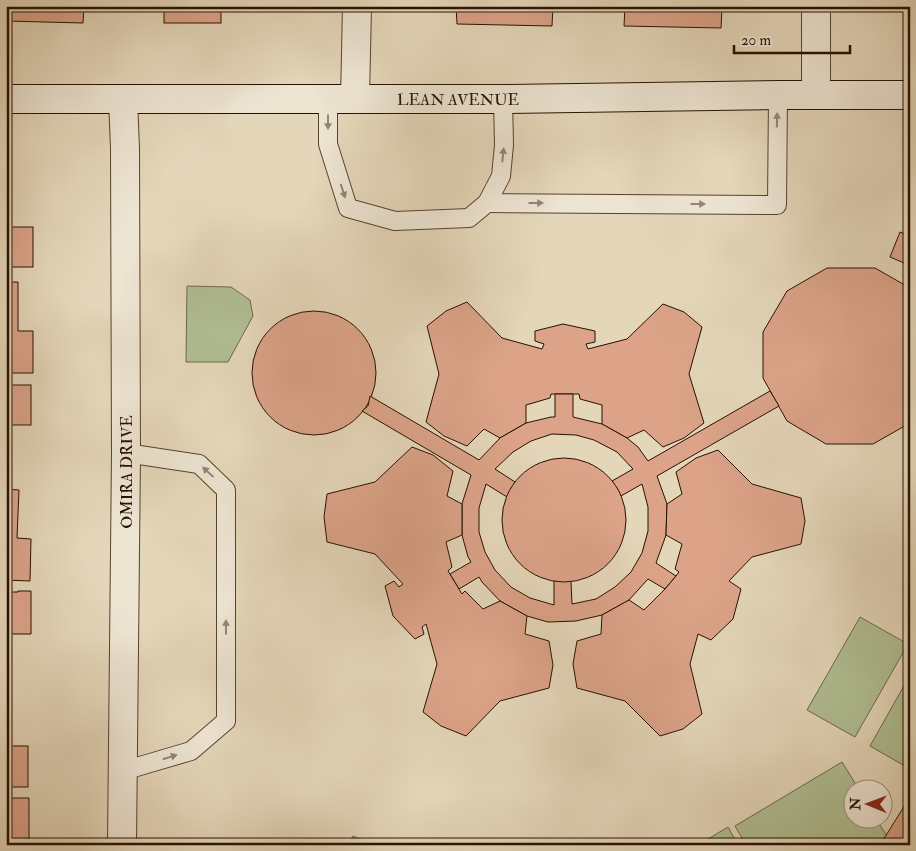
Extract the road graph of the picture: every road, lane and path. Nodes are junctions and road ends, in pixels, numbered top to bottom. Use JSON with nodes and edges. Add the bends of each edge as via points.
{"nodes":[{"id":1,"x":357,"y":6,"type":"edge"},
{"id":2,"x":816,"y":6,"type":"edge"},
{"id":3,"x":778,"y":95,"type":"junction"},
{"id":4,"x":910,"y":95,"type":"edge"},
{"id":5,"x":816,"y":96,"type":"junction"},
{"id":6,"x":6,"y":99,"type":"edge"},
{"id":7,"x":328,"y":99,"type":"junction"},
{"id":8,"x":355,"y":99,"type":"junction"},
{"id":9,"x":503,"y":99,"type":"junction"},
{"id":10,"x":123,"y":100,"type":"junction"},
{"id":11,"x":487,"y":203,"type":"junction"},
{"id":12,"x":126,"y":453,"type":"junction"},
{"id":13,"x":123,"y":771,"type":"junction"},
{"id":14,"x":122,"y":845,"type":"edge"}],
"edges":[{"from":1,"to":8,"type":"street"},
{"from":2,"to":5,"type":"street"},
{"from":3,"to":5,"type":"street","name":"LEAN AVENUE"},
{"from":3,"to":9,"type":"street","name":"LEAN AVENUE"},
{"from":11,"to":3,"type":"lane","one_way":true,"via":[[777,205]]},
{"from":4,"to":5,"type":"street","name":"LEAN AVENUE"},
{"from":6,"to":10,"type":"street","name":"LEAN AVENUE"},
{"from":7,"to":8,"type":"street","name":"LEAN AVENUE"},
{"from":7,"to":10,"type":"street","name":"LEAN AVENUE"},
{"from":7,"to":11,"type":"lane","one_way":true,"via":[[328,144],[348,208],[395,221],[469,218]]},
{"from":8,"to":9,"type":"street","name":"LEAN AVENUE"},
{"from":11,"to":9,"type":"lane","one_way":true,"via":[[501,176]]},
{"from":10,"to":12,"type":"street","name":"OMIRA DRIVE"},
{"from":12,"to":13,"type":"street","name":"OMIRA DRIVE"},
{"from":13,"to":12,"type":"lane","one_way":true,"via":[[191,750],[226,721],[226,490],[200,464]]},
{"from":13,"to":14,"type":"street","name":"OMIRA DRIVE"}]}
